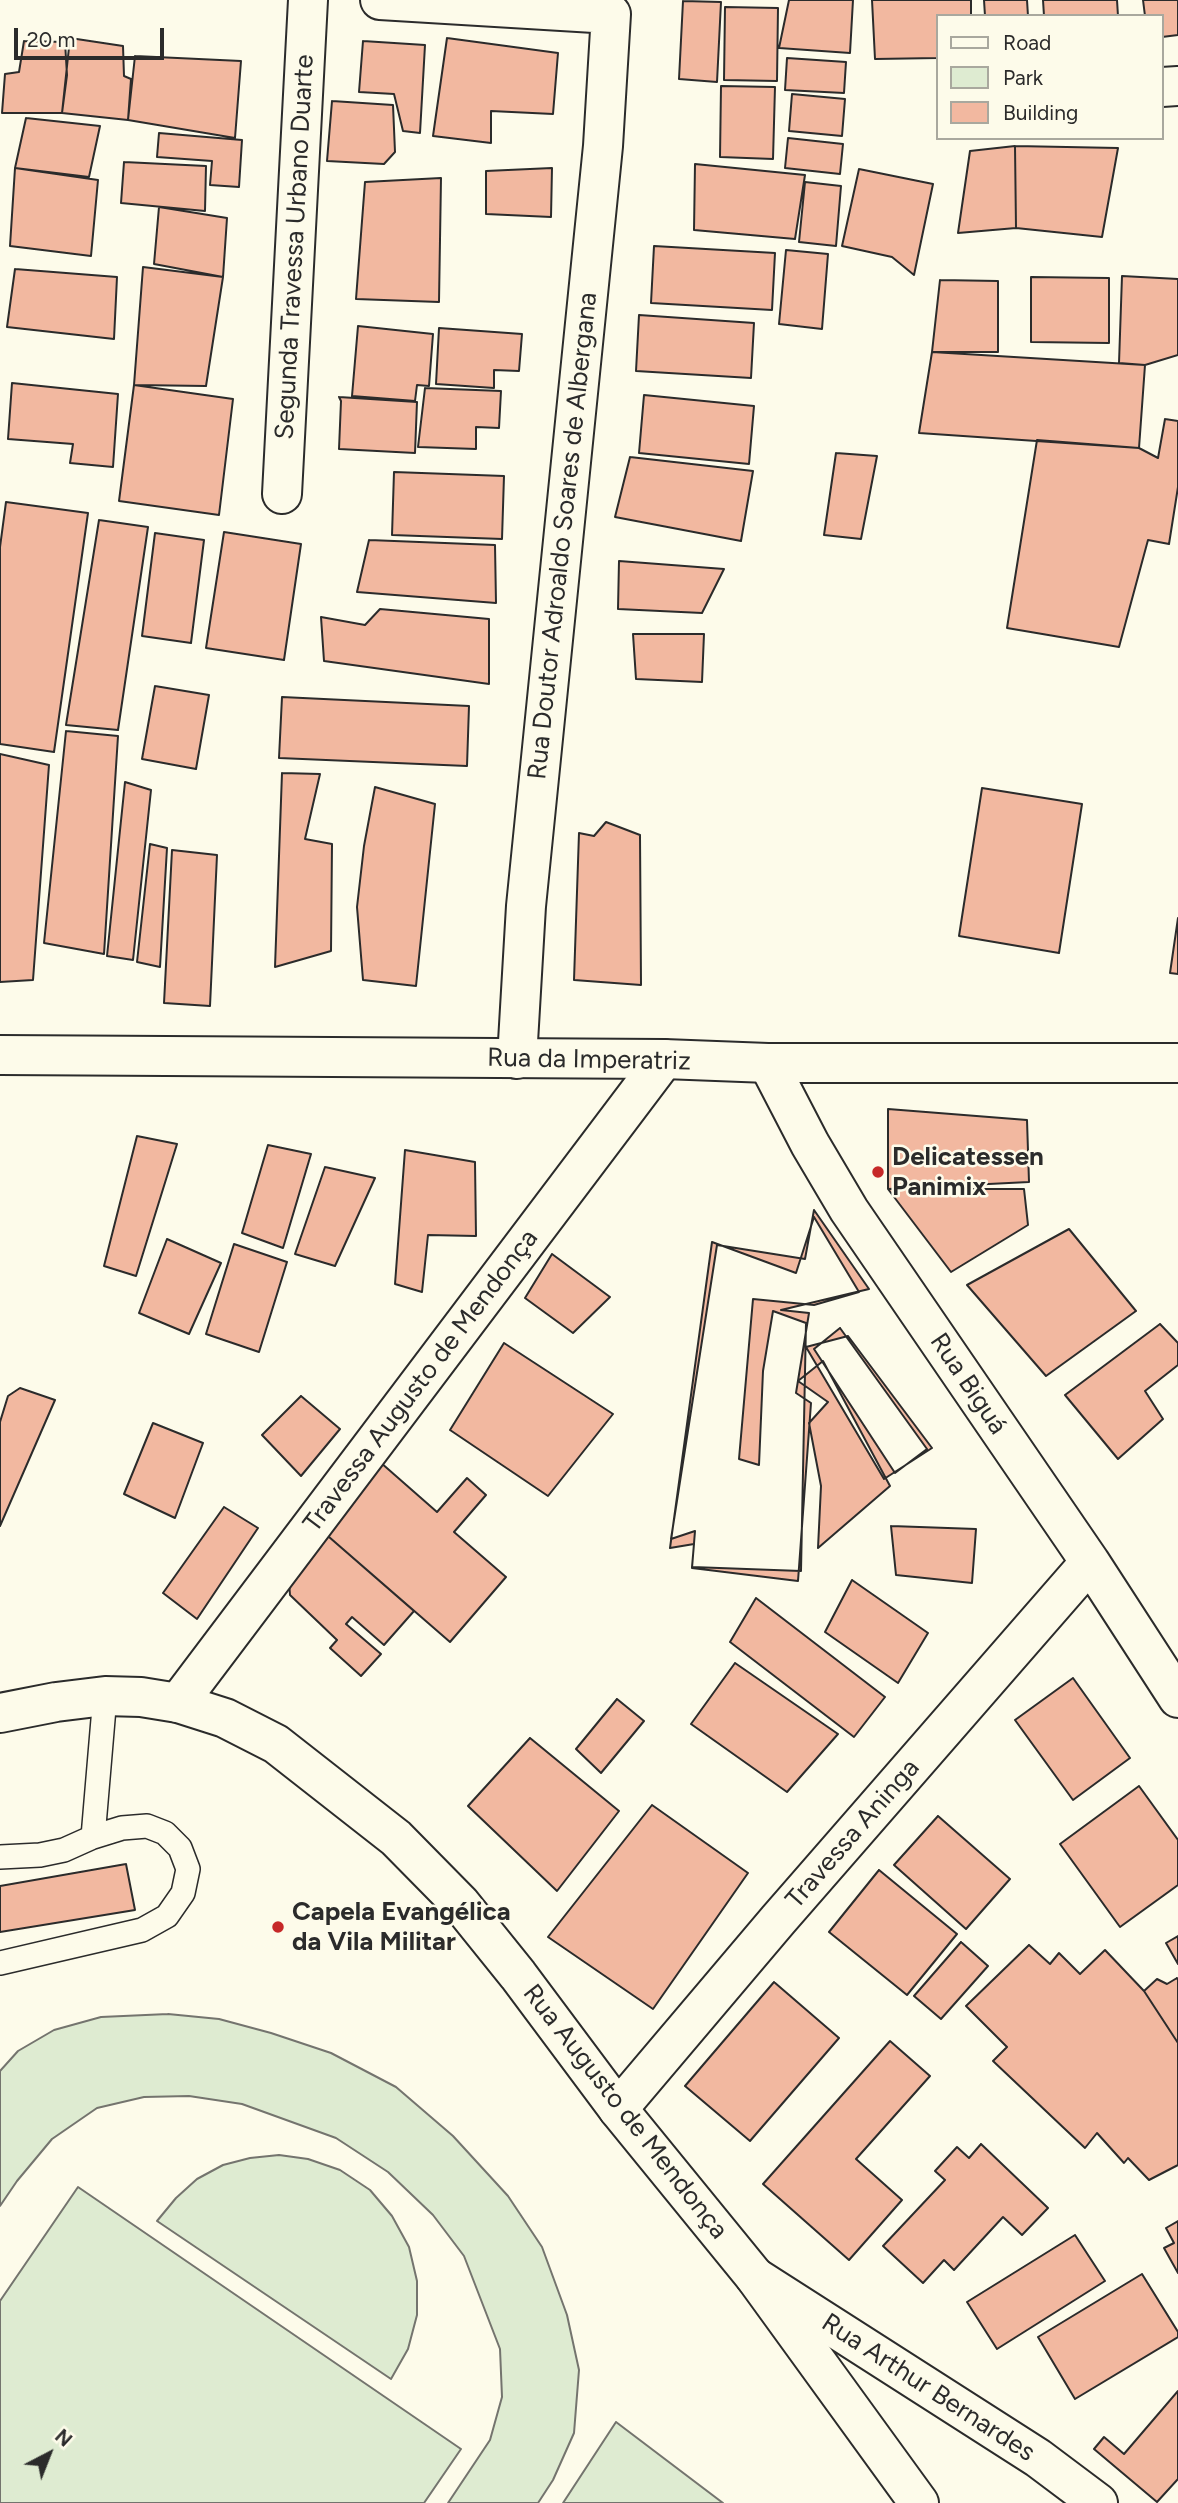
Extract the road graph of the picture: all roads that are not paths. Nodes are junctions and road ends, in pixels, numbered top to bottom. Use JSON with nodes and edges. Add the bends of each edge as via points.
{"nodes":[{"id":1,"x":308,"y":0,"type":"edge"},
{"id":2,"x":380,"y":0,"type":"edge"},
{"id":3,"x":282,"y":494,"type":"dead end"},
{"id":4,"x":0,"y":1055,"type":"edge"},
{"id":5,"x":517,"y":1059,"type":"junction"},
{"id":6,"x":664,"y":1059,"type":"junction"},
{"id":7,"x":768,"y":1063,"type":"junction"},
{"id":8,"x":1178,"y":1063,"type":"edge"},
{"id":9,"x":1090,"y":1562,"type":"junction"},
{"id":10,"x":105,"y":1696,"type":"junction"},
{"id":11,"x":1178,"y":1698,"type":"edge"},
{"id":12,"x":178,"y":1703,"type":"junction"},
{"id":13,"x":0,"y":1713,"type":"edge"},
{"id":14,"x":93,"y":1837,"type":"junction"},
{"id":15,"x":0,"y":1857,"type":"edge"},
{"id":16,"x":0,"y":1963,"type":"edge"},
{"id":17,"x":618,"y":2109,"type":"junction"},
{"id":18,"x":755,"y":2277,"type":"junction"},
{"id":19,"x":919,"y":2503,"type":"edge"},
{"id":20,"x":1098,"y":2503,"type":"edge"}],
"edges":[{"from":1,"to":3,"type":"street","name":"Segunda Travessa Urbano Duarte"},
{"from":2,"to":5,"type":"street","name":"Rua Doutor Adroaldo Soares de Albergana","via":[[611,14],[603,146],[526,906]]},
{"from":4,"to":5,"type":"street","name":"Rua da Imperatriz"},
{"from":5,"to":6,"type":"street","name":"Rua da Imperatriz"},
{"from":6,"to":7,"type":"street","name":"Rua da Imperatriz"},
{"from":6,"to":12,"type":"street","name":"Travessa Augusto de Mendonça"},
{"from":7,"to":8,"type":"street","name":"Rua da Imperatriz"},
{"from":7,"to":9,"type":"street","name":"Rua Biguá","via":[[849,1210]]},
{"from":9,"to":11,"type":"street","name":"Rua Biguá"},
{"from":9,"to":17,"type":"street","name":"Travessa Aninga"},
{"from":10,"to":12,"type":"street","name":"Rua Augusto de Mendonça"},
{"from":10,"to":13,"type":"street","name":"Rua Augusto de Mendonça"},
{"from":10,"to":14,"type":"lane"},
{"from":12,"to":17,"type":"street","name":"Rua Augusto de Mendonça","via":[[225,1718],[276,1744],[396,1838],[460,1903]]},
{"from":14,"to":15,"type":"lane","via":[[64,1850]]},
{"from":14,"to":16,"type":"lane","via":[[147,1826],[165,1833],[180,1848],[188,1869],[183,1893],[167,1916],[142,1930]]},
{"from":17,"to":18,"type":"street","name":"Rua Augusto de Mendonça"},
{"from":18,"to":19,"type":"street","name":"Rua Augusto de Mendonça"},
{"from":18,"to":20,"type":"street","name":"Rua Arthur Bernardes","via":[[1038,2458]]}]}
